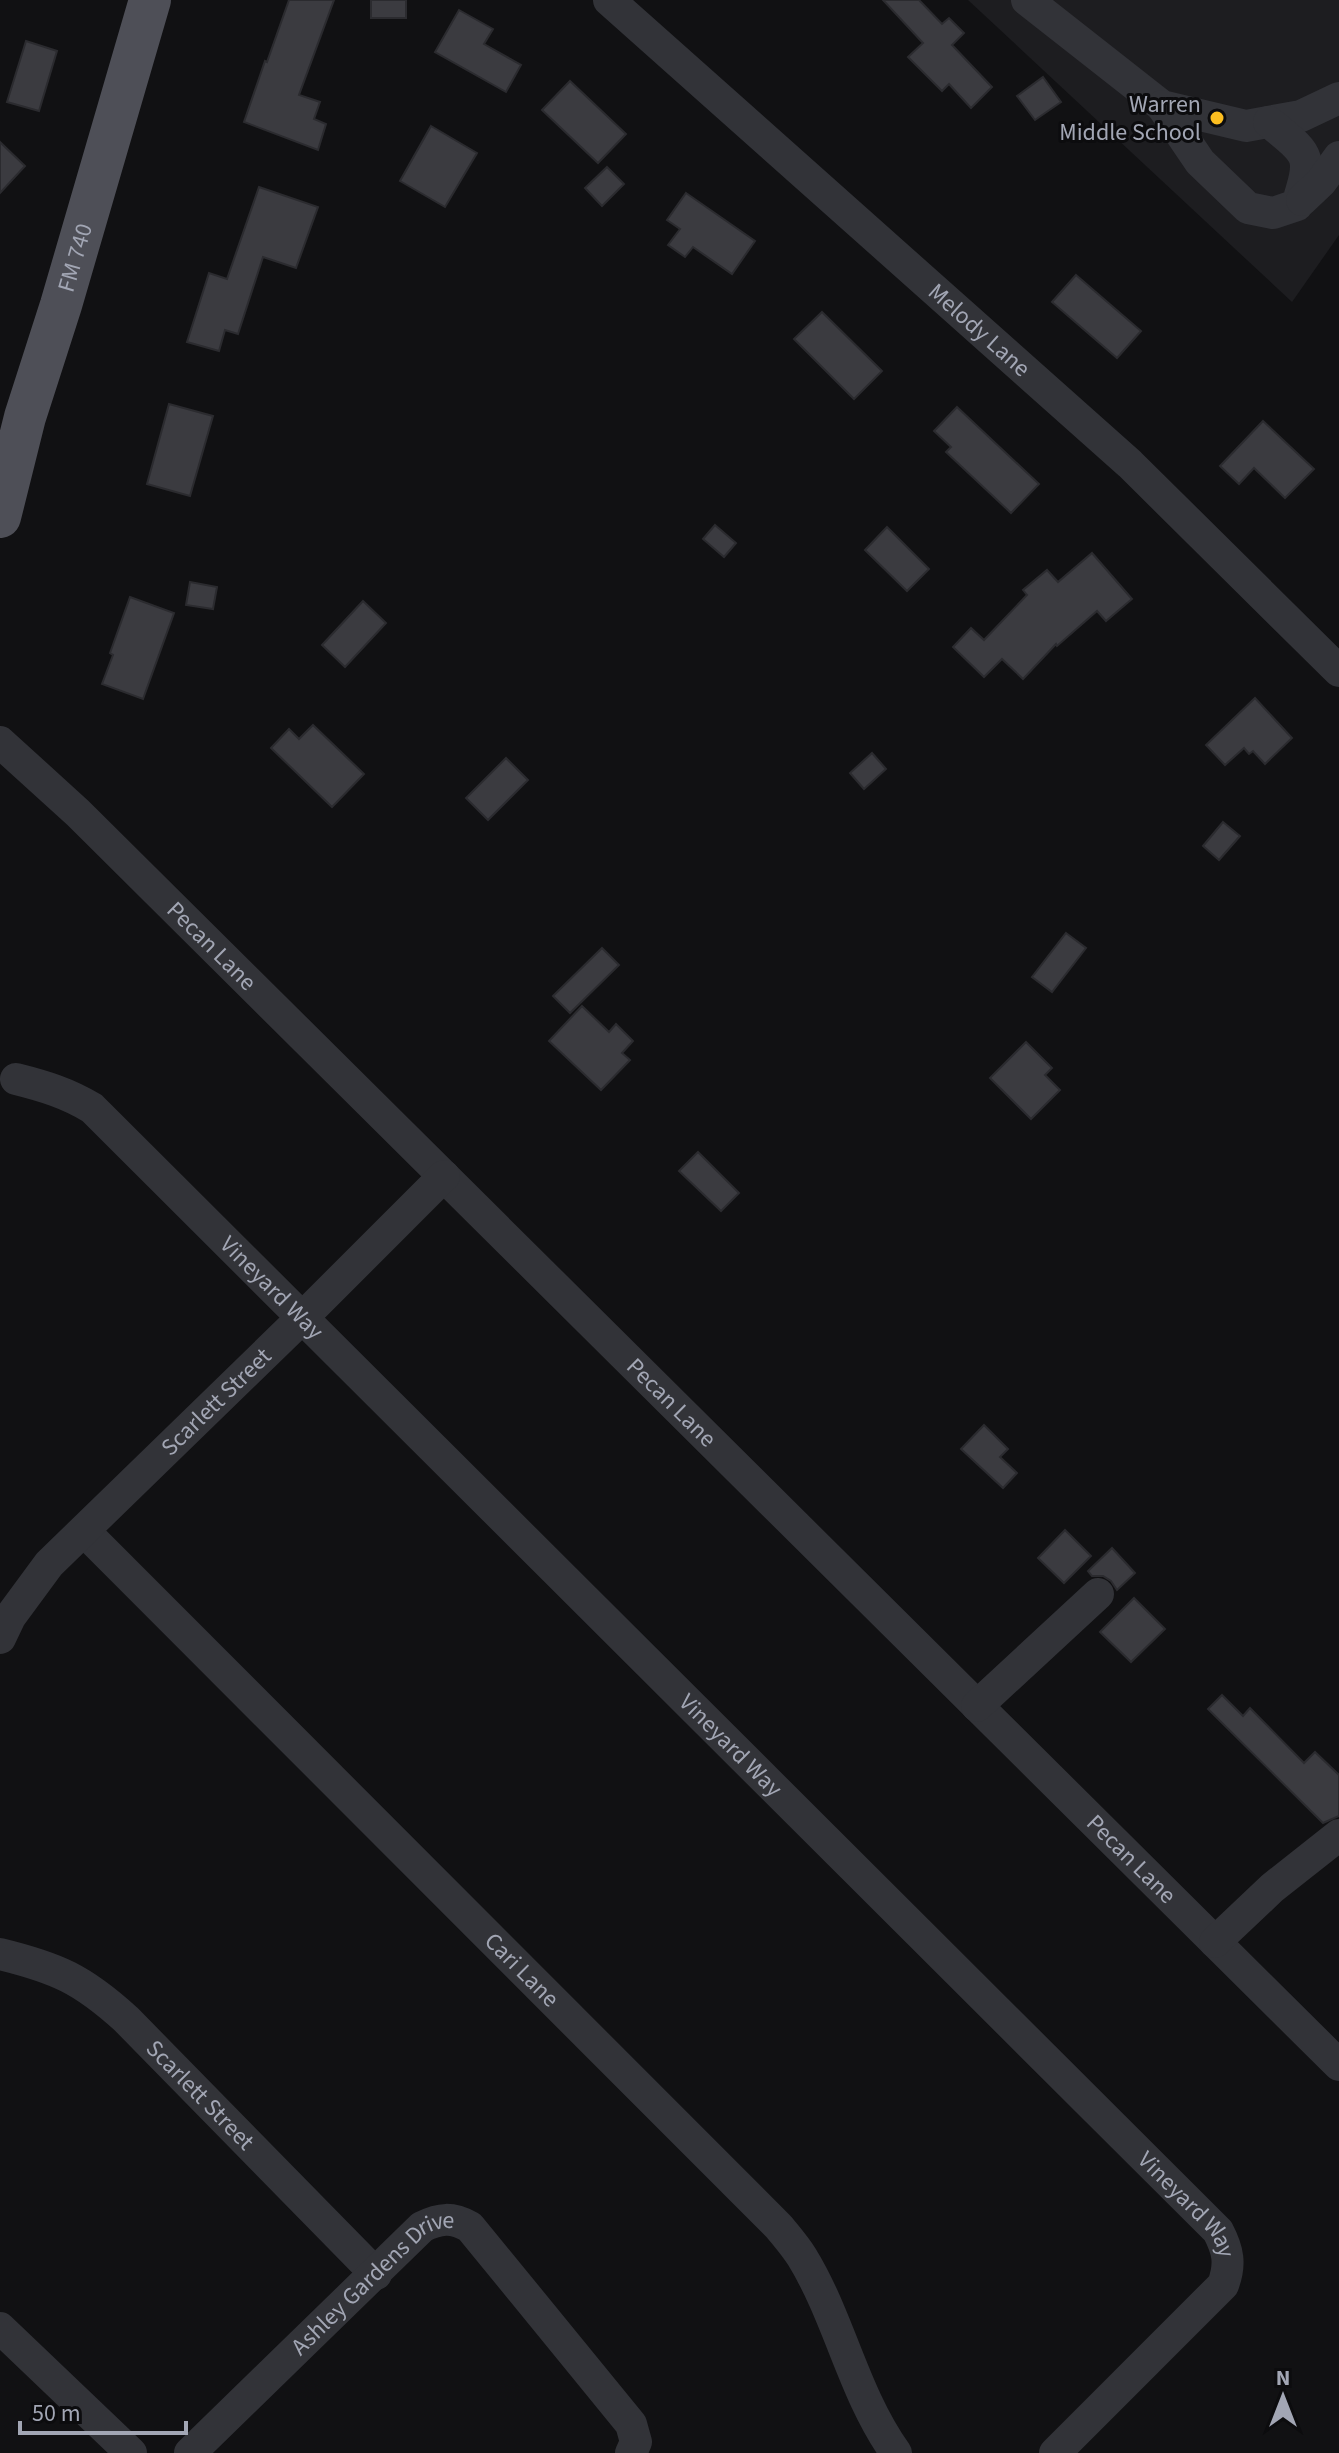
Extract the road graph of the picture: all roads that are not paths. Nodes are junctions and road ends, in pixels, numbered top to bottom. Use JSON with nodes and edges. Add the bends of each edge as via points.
{"nodes":[{"id":1,"x":150,"y":0,"type":"edge"},
{"id":2,"x":609,"y":0,"type":"edge"},
{"id":3,"x":1027,"y":0,"type":"edge"},
{"id":4,"x":1339,"y":98,"type":"edge"},
{"id":5,"x":1162,"y":106,"type":"junction"},
{"id":6,"x":1269,"y":122,"type":"junction"},
{"id":7,"x":1339,"y":157,"type":"edge"},
{"id":8,"x":1297,"y":205,"type":"junction"},
{"id":9,"x":0,"y":517,"type":"edge"},
{"id":10,"x":1339,"y":671,"type":"edge"},
{"id":11,"x":0,"y":742,"type":"edge"},
{"id":12,"x":16,"y":1079,"type":"dead end"},
{"id":13,"x":444,"y":1176,"type":"junction"},
{"id":14,"x":302,"y":1318,"type":"junction"},
{"id":15,"x":84,"y":1531,"type":"junction"},
{"id":16,"x":1098,"y":1594,"type":"dead end"},
{"id":17,"x":0,"y":1638,"type":"edge"},
{"id":18,"x":977,"y":1706,"type":"junction"},
{"id":19,"x":1339,"y":1835,"type":"edge"},
{"id":20,"x":1215,"y":1942,"type":"junction"},
{"id":21,"x":0,"y":1954,"type":"edge"},
{"id":22,"x":1339,"y":2065,"type":"edge"},
{"id":23,"x":376,"y":2274,"type":"junction"},
{"id":24,"x":0,"y":2328,"type":"edge"},
{"id":25,"x":131,"y":2453,"type":"edge"},
{"id":26,"x":190,"y":2453,"type":"edge"},
{"id":27,"x":631,"y":2453,"type":"edge"},
{"id":28,"x":896,"y":2453,"type":"edge"},
{"id":29,"x":1055,"y":2453,"type":"edge"}],
"edges":[{"from":1,"to":9,"type":"main road","name":"FM 740","number":"FM 740"},
{"from":2,"to":10,"type":"street","name":"Melody Lane","via":[[1130,464]]},
{"from":3,"to":5,"type":"street"},
{"from":4,"to":6,"type":"street","via":[[1301,116]]},
{"from":5,"to":6,"type":"street","via":[[1246,126]]},
{"from":5,"to":8,"type":"street","via":[[1200,162],[1248,208],[1273,213]]},
{"from":6,"to":8,"type":"street","via":[[1302,149],[1308,170]]},
{"from":7,"to":8,"type":"street"},
{"from":11,"to":13,"type":"street","name":"Pecan Lane"},
{"from":12,"to":14,"type":"street","name":"Vineyard Way","via":[[50,1087],[92,1108]]},
{"from":13,"to":14,"type":"street","name":"Scarlett Street"},
{"from":13,"to":18,"type":"street","name":"Pecan Lane"},
{"from":14,"to":15,"type":"street","name":"Scarlett Street"},
{"from":14,"to":29,"type":"street","name":"Vineyard Way","via":[[1218,2231],[1229,2259],[1223,2285]]},
{"from":15,"to":17,"type":"street","name":"Scarlett Street","via":[[49,1564]]},
{"from":15,"to":28,"type":"street","name":"Cari Lane","via":[[779,2227],[813,2278],[866,2403]]},
{"from":16,"to":18,"type":"street"},
{"from":18,"to":20,"type":"street","name":"Pecan Lane"},
{"from":19,"to":20,"type":"street"},
{"from":20,"to":22,"type":"street","name":"Pecan Lane"},
{"from":21,"to":23,"type":"street","name":"Scarlett Street","via":[[69,1976],[97,1993]]},
{"from":23,"to":26,"type":"street","name":"Ashley Gardens Drive"},
{"from":23,"to":27,"type":"street","name":"Ashley Gardens Drive","via":[[422,2227],[445,2219],[470,2227],[631,2424],[636,2442]]},
{"from":24,"to":25,"type":"street"}]}
